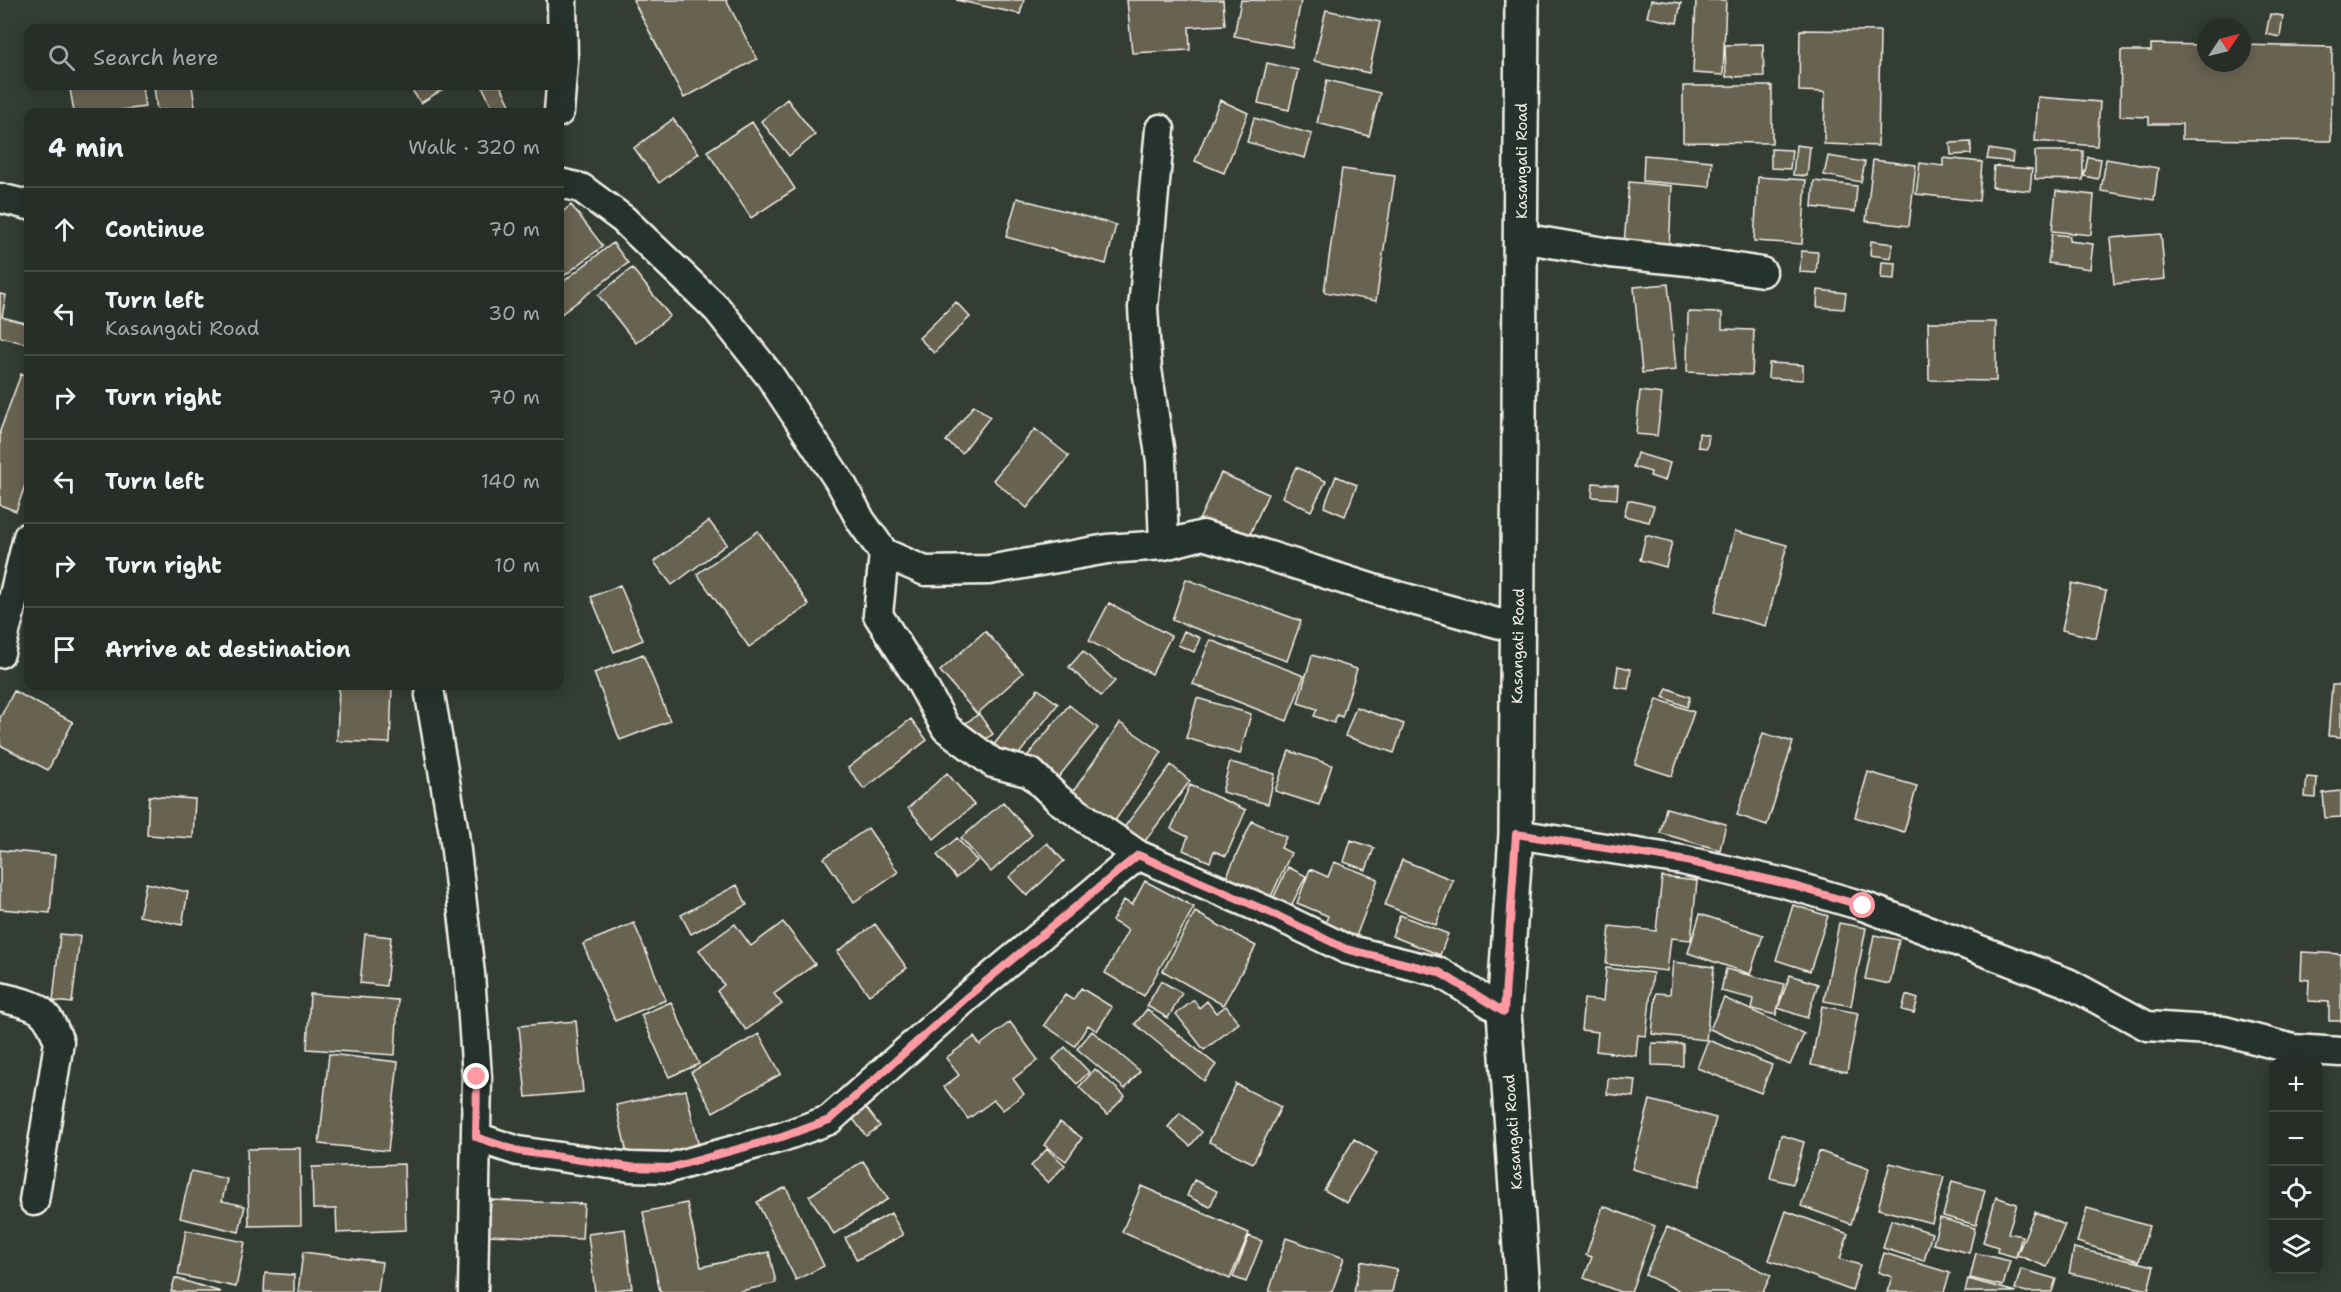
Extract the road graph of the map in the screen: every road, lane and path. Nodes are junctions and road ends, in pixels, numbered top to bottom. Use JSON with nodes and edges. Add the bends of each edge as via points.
{"nodes":[{"id":1,"x":562,"y":0,"type":"edge"},
{"id":2,"x":1522,"y":0,"type":"edge"},
{"id":3,"x":562,"y":24,"type":"edge"},
{"id":4,"x":561,"y":90,"type":"edge"},
{"id":5,"x":559,"y":108,"type":"edge"},
{"id":6,"x":1160,"y":129,"type":"dead end"},
{"id":7,"x":564,"y":184,"type":"edge"},
{"id":8,"x":0,"y":198,"type":"edge"},
{"id":9,"x":24,"y":204,"type":"edge"},
{"id":10,"x":1521,"y":238,"type":"junction"},
{"id":11,"x":1762,"y":272,"type":"dead end"},
{"id":12,"x":1164,"y":545,"type":"junction"},
{"id":13,"x":884,"y":553,"type":"junction"},
{"id":14,"x":24,"y":554,"type":"edge"},
{"id":15,"x":1519,"y":629,"type":"junction"},
{"id":16,"x":0,"y":653,"type":"edge"},
{"id":17,"x":430,"y":695,"type":"dead end"},
{"id":18,"x":1516,"y":834,"type":"junction"},
{"id":19,"x":1138,"y":855,"type":"junction"},
{"id":20,"x":0,"y":997,"type":"edge"},
{"id":21,"x":1504,"y":1012,"type":"junction"},
{"id":22,"x":2341,"y":1052,"type":"edge"},
{"id":23,"x":476,"y":1137,"type":"junction"},
{"id":24,"x":34,"y":1201,"type":"dead end"},
{"id":25,"x":473,"y":1292,"type":"edge"},
{"id":26,"x":1523,"y":1292,"type":"edge"}],
"edges":[{"from":1,"to":3,"type":"street"},
{"from":2,"to":10,"type":"street","name":"Kasangati Road"},
{"from":4,"to":5,"type":"street"},
{"from":6,"to":12,"type":"street","via":[[1143,309],[1147,369],[1161,462]]},
{"from":7,"to":13,"type":"street","via":[[581,188],[623,219],[718,310],[770,376]]},
{"from":8,"to":9,"type":"street"},
{"from":10,"to":11,"type":"street"},
{"from":10,"to":15,"type":"street","name":"Kasangati Road"},
{"from":12,"to":13,"type":"street","via":[[1107,549],[989,570],[925,571]]},
{"from":12,"to":15,"type":"street","via":[[1203,536]]},
{"from":13,"to":19,"type":"street","via":[[878,615],[946,728],[993,764],[1031,773],[1059,800]]},
{"from":14,"to":16,"type":"street"},
{"from":15,"to":18,"type":"street","name":"Kasangati Road"},
{"from":17,"to":23,"type":"street","via":[[454,833],[470,974],[477,1077]]},
{"from":18,"to":21,"type":"street","name":"Kasangati Road"},
{"from":18,"to":22,"type":"street","via":[[1682,860],[1863,906],[2068,983],[2147,1026],[2224,1031],[2293,1049]]},
{"from":19,"to":21,"type":"street","via":[[1346,949],[1439,972]]},
{"from":19,"to":23,"type":"street","via":[[967,997],[829,1120],[669,1168],[630,1167],[518,1151]]},
{"from":20,"to":24,"type":"street","via":[[38,1007],[52,1024],[59,1042]]},
{"from":21,"to":26,"type":"street","name":"Kasangati Road"},
{"from":23,"to":25,"type":"street"}]}
